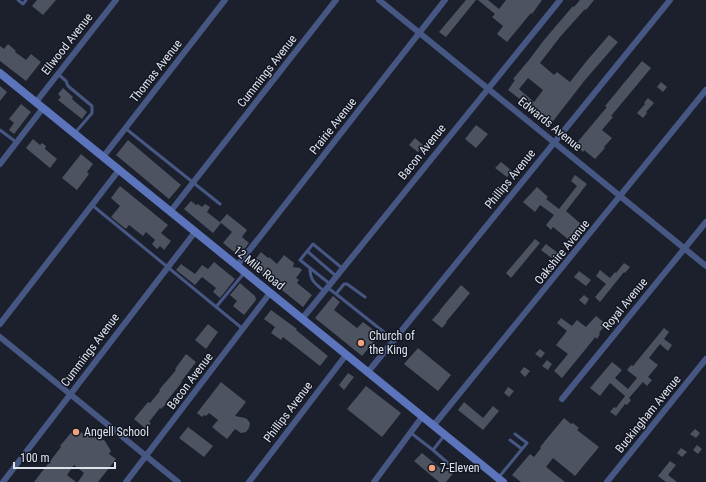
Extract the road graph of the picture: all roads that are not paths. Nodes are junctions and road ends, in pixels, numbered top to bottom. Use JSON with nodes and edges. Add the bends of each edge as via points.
{"nodes":[{"id":1,"x":18,"y":0,"type":"edge"},
{"id":2,"x":26,"y":0,"type":"edge"},
{"id":3,"x":116,"y":0,"type":"edge"},
{"id":4,"x":226,"y":0,"type":"edge"},
{"id":5,"x":336,"y":0,"type":"edge"},
{"id":6,"x":379,"y":0,"type":"edge"},
{"id":7,"x":445,"y":0,"type":"edge"},
{"id":8,"x":560,"y":0,"type":"edge"},
{"id":9,"x":670,"y":0,"type":"edge"},
{"id":10,"x":420,"y":33,"type":"junction"},
{"id":11,"x":0,"y":73,"type":"edge"},
{"id":12,"x":58,"y":74,"type":"junction"},
{"id":13,"x":488,"y":88,"type":"junction"},
{"id":14,"x":706,"y":90,"type":"edge"},
{"id":15,"x":36,"y":102,"type":"junction"},
{"id":16,"x":43,"y":108,"type":"junction"},
{"id":17,"x":125,"y":128,"type":"junction"},
{"id":18,"x":0,"y":130,"type":"edge"},
{"id":19,"x":75,"y":133,"type":"junction"},
{"id":20,"x":554,"y":142,"type":"junction"},
{"id":21,"x":16,"y":143,"type":"junction"},
{"id":22,"x":103,"y":157,"type":"junction"},
{"id":23,"x":0,"y":164,"type":"edge"},
{"id":24,"x":119,"y":170,"type":"junction"},
{"id":25,"x":192,"y":182,"type":"junction"},
{"id":26,"x":621,"y":196,"type":"junction"},
{"id":27,"x":220,"y":204,"type":"dead end"},
{"id":28,"x":92,"y":205,"type":"junction"},
{"id":29,"x":170,"y":212,"type":"junction"},
{"id":30,"x":706,"y":222,"type":"edge"},
{"id":31,"x":195,"y":232,"type":"junction"},
{"id":32,"x":685,"y":248,"type":"junction"},
{"id":33,"x":307,"y":251,"type":"junction"},
{"id":34,"x":237,"y":266,"type":"junction"},
{"id":35,"x":706,"y":266,"type":"edge"},
{"id":36,"x":168,"y":267,"type":"junction"},
{"id":37,"x":310,"y":268,"type":"junction"},
{"id":38,"x":342,"y":268,"type":"junction"},
{"id":39,"x":245,"y":272,"type":"junction"},
{"id":40,"x":336,"y":276,"type":"junction"},
{"id":41,"x":327,"y":287,"type":"junction"},
{"id":42,"x":270,"y":293,"type":"junction"},
{"id":43,"x":336,"y":294,"type":"junction"},
{"id":44,"x":365,"y":297,"type":"dead end"},
{"id":45,"x":216,"y":307,"type":"junction"},
{"id":46,"x":302,"y":319,"type":"junction"},
{"id":47,"x":0,"y":324,"type":"edge"},
{"id":48,"x":243,"y":329,"type":"junction"},
{"id":49,"x":0,"y":338,"type":"edge"},
{"id":50,"x":394,"y":340,"type":"junction"},
{"id":51,"x":346,"y":355,"type":"junction"},
{"id":52,"x":706,"y":359,"type":"edge"},
{"id":53,"x":368,"y":372,"type":"junction"},
{"id":54,"x":70,"y":394,"type":"junction"},
{"id":55,"x":562,"y":399,"type":"dead end"},
{"id":56,"x":422,"y":417,"type":"junction"},
{"id":57,"x":433,"y":426,"type":"junction"},
{"id":58,"x":411,"y":432,"type":"junction"},
{"id":59,"x":515,"y":434,"type":"dead end"},
{"id":60,"x":445,"y":435,"type":"junction"},
{"id":61,"x":510,"y":440,"type":"dead end"},
{"id":62,"x":522,"y":449,"type":"junction"},
{"id":63,"x":433,"y":450,"type":"junction"},
{"id":64,"x":146,"y":456,"type":"junction"},
{"id":65,"x":449,"y":464,"type":"dead end"},
{"id":66,"x":498,"y":481,"type":"edge"},
{"id":67,"x":3,"y":482,"type":"edge"},
{"id":68,"x":126,"y":482,"type":"edge"},
{"id":69,"x":178,"y":482,"type":"edge"},
{"id":70,"x":248,"y":482,"type":"edge"},
{"id":71,"x":374,"y":482,"type":"edge"},
{"id":72,"x":607,"y":482,"type":"edge"}],
"edges":[{"from":1,"to":2,"type":"lane","via":[[23,4]]},
{"from":3,"to":12,"type":"street","name":"Ellwood Avenue"},
{"from":4,"to":17,"type":"street","name":"Thomas Avenue"},
{"from":5,"to":25,"type":"street","name":"Cummings Avenue"},
{"from":6,"to":10,"type":"street","name":"Edwards Avenue"},
{"from":7,"to":10,"type":"street","name":"Prairie Avenue"},
{"from":8,"to":13,"type":"street","name":"Bacon Avenue"},
{"from":9,"to":20,"type":"street","name":"Phillips Avenue"},
{"from":10,"to":13,"type":"street","name":"Edwards Avenue"},
{"from":10,"to":34,"type":"street","name":"Prairie Avenue"},
{"from":11,"to":15,"type":"main road","name":"12 Mile Road"},
{"from":12,"to":15,"type":"street","name":"Ellwood Avenue"},
{"from":12,"to":19,"type":"lane","via":[[92,106],[92,113]]},
{"from":13,"to":20,"type":"street","name":"Edwards Avenue"},
{"from":13,"to":38,"type":"street","name":"Bacon Avenue"},
{"from":14,"to":26,"type":"street","name":"Oakshire Avenue"},
{"from":15,"to":16,"type":"main road","name":"12 Mile Road"},
{"from":16,"to":19,"type":"main road","name":"12 Mile Road"},
{"from":16,"to":21,"type":"street"},
{"from":17,"to":22,"type":"street","name":"Thomas Avenue"},
{"from":17,"to":25,"type":"lane"},
{"from":18,"to":21,"type":"lane"},
{"from":19,"to":22,"type":"main road","name":"12 Mile Road"},
{"from":20,"to":26,"type":"street","name":"Edwards Avenue"},
{"from":20,"to":50,"type":"street","name":"Phillips Avenue"},
{"from":21,"to":23,"type":"street"},
{"from":22,"to":24,"type":"main road","name":"12 Mile Road"},
{"from":24,"to":28,"type":"street"},
{"from":24,"to":29,"type":"main road","name":"12 Mile Road"},
{"from":25,"to":27,"type":"lane"},
{"from":25,"to":29,"type":"street","name":"Cummings Avenue"},
{"from":26,"to":32,"type":"street","name":"Edwards Avenue"},
{"from":26,"to":57,"type":"street","name":"Oakshire Avenue"},
{"from":28,"to":36,"type":"lane"},
{"from":28,"to":47,"type":"street"},
{"from":29,"to":31,"type":"main road","name":"12 Mile Road"},
{"from":30,"to":32,"type":"street","name":"Royal Avenue"},
{"from":31,"to":34,"type":"main road","name":"12 Mile Road"},
{"from":31,"to":36,"type":"street","name":"Cummings Avenue"},
{"from":32,"to":35,"type":"street","name":"Edwards Avenue"},
{"from":32,"to":55,"type":"street","name":"Royal Avenue"},
{"from":33,"to":37,"type":"lane","via":[[300,260]]},
{"from":33,"to":38,"type":"lane","via":[[313,244]]},
{"from":33,"to":40,"type":"lane"},
{"from":34,"to":39,"type":"main road","name":"12 Mile Road"},
{"from":36,"to":45,"type":"lane"},
{"from":36,"to":54,"type":"street","name":"Cummings Avenue"},
{"from":37,"to":41,"type":"lane"},
{"from":37,"to":41,"type":"lane","via":[[314,282]]},
{"from":38,"to":40,"type":"street","name":"Bacon Avenue"},
{"from":39,"to":42,"type":"main road","name":"12 Mile Road"},
{"from":39,"to":45,"type":"lane"},
{"from":40,"to":41,"type":"street","name":"Bacon Avenue"},
{"from":41,"to":43,"type":"lane"},
{"from":41,"to":46,"type":"street","name":"Bacon Avenue"},
{"from":42,"to":46,"type":"main road","name":"12 Mile Road"},
{"from":42,"to":48,"type":"street","name":"Bacon Avenue"},
{"from":43,"to":44,"type":"lane","via":[[344,284],[347,284]]},
{"from":43,"to":50,"type":"lane"},
{"from":45,"to":48,"type":"lane"},
{"from":46,"to":51,"type":"main road","name":"12 Mile Road"},
{"from":48,"to":64,"type":"street","name":"Bacon Avenue"},
{"from":49,"to":54,"type":"street"},
{"from":50,"to":53,"type":"street","name":"Phillips Avenue"},
{"from":51,"to":53,"type":"main road","name":"12 Mile Road"},
{"from":51,"to":70,"type":"street","name":"Phillips Avenue"},
{"from":52,"to":72,"type":"street","name":"Buckingham Avenue"},
{"from":53,"to":56,"type":"main road","name":"12 Mile Road"},
{"from":54,"to":64,"type":"street"},
{"from":54,"to":67,"type":"street","name":"Cummings Avenue"},
{"from":56,"to":57,"type":"main road","name":"12 Mile Road"},
{"from":56,"to":58,"type":"street"},
{"from":57,"to":60,"type":"main road","name":"12 Mile Road"},
{"from":58,"to":63,"type":"lane"},
{"from":58,"to":71,"type":"street"},
{"from":59,"to":62,"type":"lane","via":[[527,443]]},
{"from":60,"to":63,"type":"lane"},
{"from":60,"to":66,"type":"main road","name":"12 Mile Road"},
{"from":61,"to":62,"type":"lane"},
{"from":62,"to":66,"type":"lane"},
{"from":63,"to":65,"type":"lane"},
{"from":64,"to":68,"type":"street","name":"Bacon Avenue"},
{"from":64,"to":69,"type":"street"}]}
